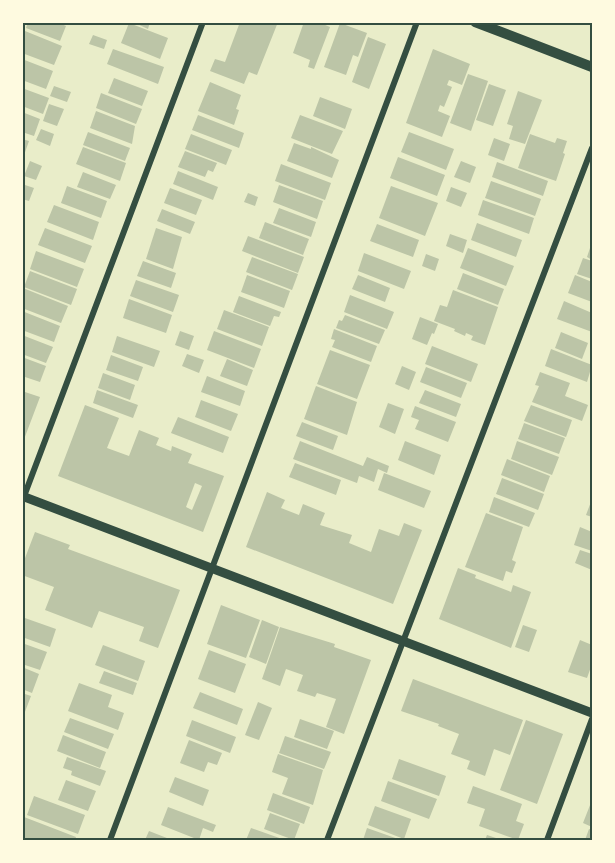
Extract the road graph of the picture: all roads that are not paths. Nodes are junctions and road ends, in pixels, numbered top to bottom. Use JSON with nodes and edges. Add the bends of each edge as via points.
{"nodes":[{"id":1,"x":203,"y":22,"type":"edge"},
{"id":2,"x":417,"y":22,"type":"edge"},
{"id":3,"x":475,"y":22,"type":"edge"},
{"id":4,"x":592,"y":67,"type":"edge"},
{"id":5,"x":592,"y":148,"type":"edge"},
{"id":6,"x":23,"y":497,"type":"edge"},
{"id":7,"x":212,"y":568,"type":"junction"},
{"id":8,"x":402,"y":641,"type":"junction"},
{"id":9,"x":592,"y":713,"type":"edge"},
{"id":10,"x":592,"y":719,"type":"edge"},
{"id":11,"x":110,"y":840,"type":"edge"},
{"id":12,"x":327,"y":840,"type":"edge"},
{"id":13,"x":547,"y":840,"type":"edge"}],
"edges":[{"from":1,"to":6,"type":"street"},
{"from":2,"to":7,"type":"street"},
{"from":3,"to":4,"type":"main road"},
{"from":5,"to":8,"type":"street"},
{"from":6,"to":7,"type":"street"},
{"from":7,"to":8,"type":"street"},
{"from":7,"to":11,"type":"street"},
{"from":8,"to":9,"type":"street"},
{"from":8,"to":12,"type":"street"},
{"from":10,"to":13,"type":"street"}]}
